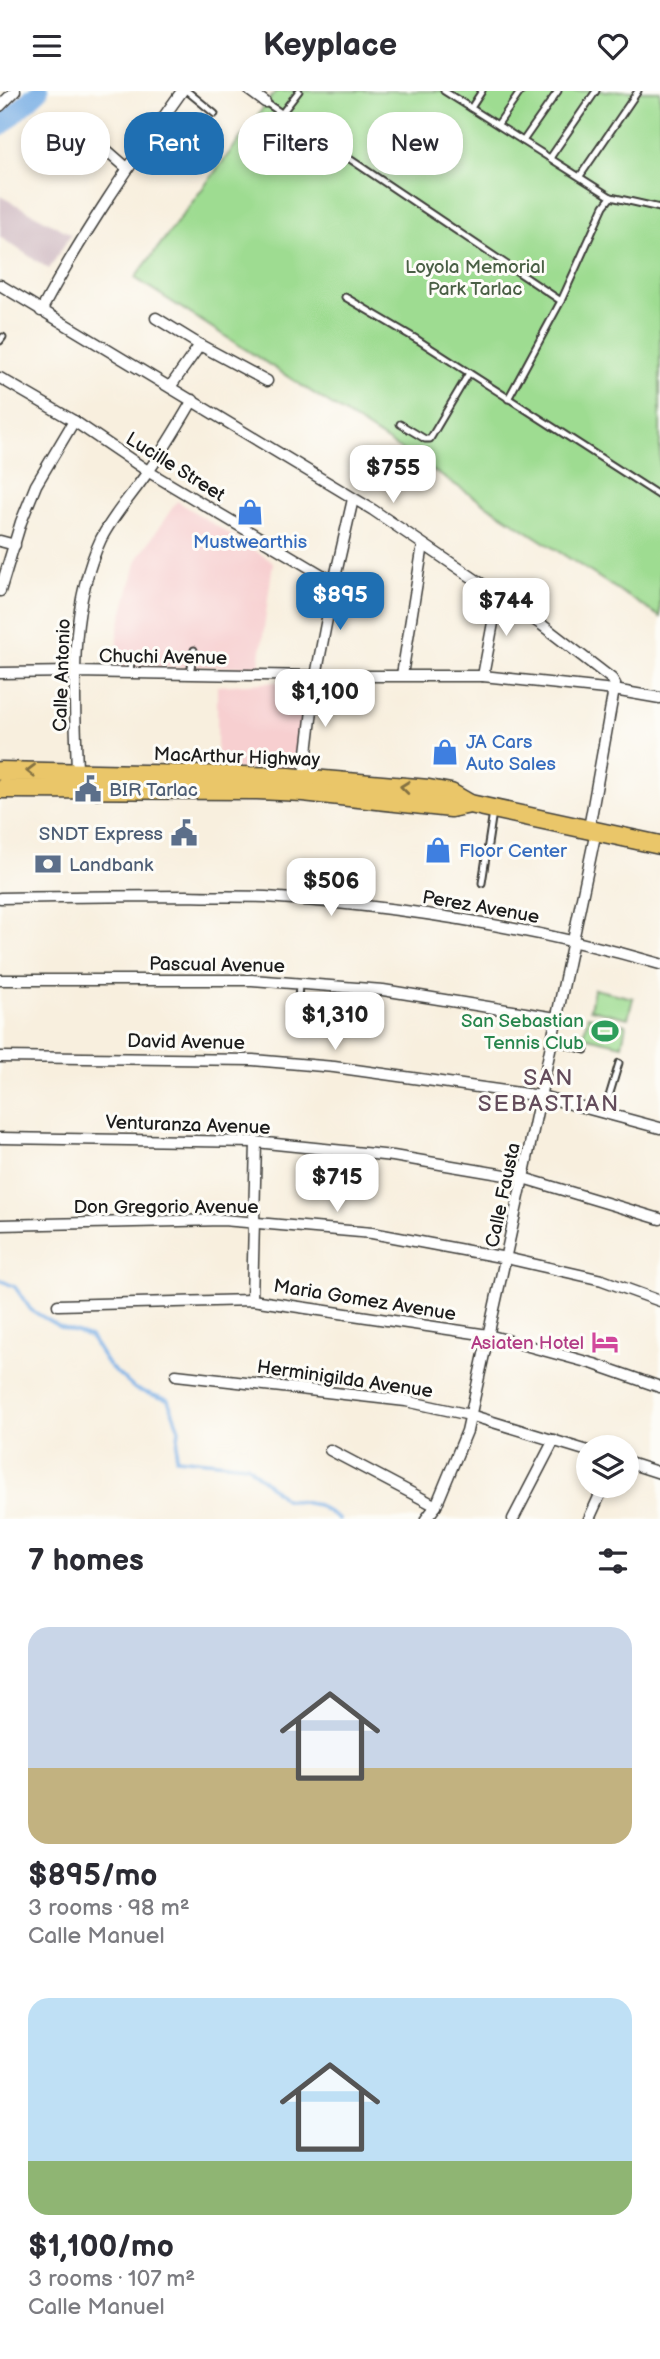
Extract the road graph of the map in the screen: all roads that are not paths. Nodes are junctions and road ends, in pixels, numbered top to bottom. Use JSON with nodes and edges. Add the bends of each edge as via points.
{"nodes":[{"id":1,"x":15,"y":91,"type":"edge"},
{"id":2,"x":184,"y":91,"type":"edge"},
{"id":3,"x":250,"y":91,"type":"edge"},
{"id":4,"x":299,"y":91,"type":"edge"},
{"id":5,"x":444,"y":91,"type":"edge"},
{"id":6,"x":482,"y":91,"type":"edge"},
{"id":7,"x":521,"y":91,"type":"edge"},
{"id":8,"x":558,"y":91,"type":"edge"},
{"id":9,"x":596,"y":91,"type":"edge"},
{"id":10,"x":638,"y":91,"type":"edge"},
{"id":11,"x":265,"y":102,"type":"joint"},
{"id":12,"x":0,"y":106,"type":"edge"},
{"id":13,"x":471,"y":108,"type":"junction"},
{"id":14,"x":168,"y":112,"type":"edge"},
{"id":15,"x":212,"y":112,"type":"edge"},
{"id":16,"x":280,"y":112,"type":"edge"},
{"id":17,"x":283,"y":112,"type":"edge"},
{"id":18,"x":498,"y":124,"type":"junction"},
{"id":19,"x":523,"y":141,"type":"junction"},
{"id":20,"x":110,"y":153,"type":"edge"},
{"id":21,"x":550,"y":158,"type":"junction"},
{"id":22,"x":353,"y":161,"type":"edge"},
{"id":23,"x":124,"y":165,"type":"edge"},
{"id":24,"x":124,"y":173,"type":"edge"},
{"id":25,"x":580,"y":176,"type":"junction"},
{"id":26,"x":611,"y":197,"type":"junction"},
{"id":27,"x":660,"y":208,"type":"edge"},
{"id":28,"x":0,"y":285,"type":"edge"},
{"id":29,"x":345,"y":297,"type":"dead end"},
{"id":30,"x":561,"y":300,"type":"junction"},
{"id":31,"x":41,"y":311,"type":"junction"},
{"id":32,"x":156,"y":318,"type":"dead end"},
{"id":33,"x":200,"y":345,"type":"junction"},
{"id":34,"x":469,"y":373,"type":"junction"},
{"id":35,"x":0,"y":379,"type":"edge"},
{"id":36,"x":267,"y":381,"type":"dead end"},
{"id":37,"x":170,"y":387,"type":"junction"},
{"id":38,"x":508,"y":399,"type":"junction"},
{"id":39,"x":193,"y":400,"type":"junction"},
{"id":40,"x":74,"y":421,"type":"junction"},
{"id":41,"x":400,"y":424,"type":"dead end"},
{"id":42,"x":149,"y":472,"type":"junction"},
{"id":43,"x":660,"y":496,"type":"edge"},
{"id":44,"x":353,"y":499,"type":"junction"},
{"id":45,"x":0,"y":541,"type":"edge"},
{"id":46,"x":15,"y":545,"type":"junction"},
{"id":47,"x":423,"y":545,"type":"junction"},
{"id":48,"x":334,"y":582,"type":"junction"},
{"id":49,"x":0,"y":591,"type":"edge"},
{"id":50,"x":498,"y":596,"type":"junction"},
{"id":51,"x":194,"y":650,"type":"dead end"},
{"id":52,"x":131,"y":661,"type":"dead end"},
{"id":53,"x":75,"y":672,"type":"junction"},
{"id":54,"x":0,"y":673,"type":"edge"},
{"id":55,"x":130,"y":673,"type":"junction"},
{"id":56,"x":190,"y":674,"type":"junction"},
{"id":57,"x":402,"y":675,"type":"junction"},
{"id":58,"x":483,"y":675,"type":"junction"},
{"id":59,"x":316,"y":676,"type":"junction"},
{"id":60,"x":614,"y":690,"type":"junction"},
{"id":61,"x":660,"y":698,"type":"edge"},
{"id":62,"x":0,"y":771,"type":"edge"},
{"id":63,"x":77,"y":772,"type":"junction"},
{"id":64,"x":304,"y":778,"type":"junction"},
{"id":65,"x":0,"y":789,"type":"edge"},
{"id":66,"x":470,"y":804,"type":"junction"},
{"id":67,"x":494,"y":809,"type":"junction"},
{"id":68,"x":593,"y":829,"type":"junction"},
{"id":69,"x":660,"y":845,"type":"edge"},
{"id":70,"x":482,"y":883,"type":"dead end"},
{"id":71,"x":0,"y":898,"type":"edge"},
{"id":72,"x":573,"y":941,"type":"junction"},
{"id":73,"x":660,"y":964,"type":"edge"},
{"id":74,"x":0,"y":980,"type":"edge"},
{"id":75,"x":299,"y":983,"type":"junction"},
{"id":76,"x":297,"y":1016,"type":"dead end"},
{"id":77,"x":556,"y":1017,"type":"junction"},
{"id":78,"x":552,"y":1041,"type":"junction"},
{"id":79,"x":585,"y":1050,"type":"dead end"},
{"id":80,"x":0,"y":1057,"type":"edge"},
{"id":81,"x":619,"y":1063,"type":"dead end"},
{"id":82,"x":541,"y":1096,"type":"junction"},
{"id":83,"x":604,"y":1113,"type":"junction"},
{"id":84,"x":660,"y":1128,"type":"edge"},
{"id":85,"x":0,"y":1138,"type":"edge"},
{"id":86,"x":256,"y":1142,"type":"junction"},
{"id":87,"x":523,"y":1178,"type":"junction"},
{"id":88,"x":660,"y":1219,"type":"edge"},
{"id":89,"x":254,"y":1222,"type":"junction"},
{"id":90,"x":0,"y":1225,"type":"edge"},
{"id":91,"x":506,"y":1258,"type":"junction"},
{"id":92,"x":252,"y":1300,"type":"junction"},
{"id":93,"x":660,"y":1301,"type":"edge"},
{"id":94,"x":58,"y":1305,"type":"dead end"},
{"id":95,"x":488,"y":1335,"type":"junction"},
{"id":96,"x":176,"y":1375,"type":"dead end"},
{"id":97,"x":660,"y":1387,"type":"edge"},
{"id":98,"x":470,"y":1415,"type":"junction"},
{"id":99,"x":554,"y":1440,"type":"junction"},
{"id":100,"x":576,"y":1447,"type":"edge"},
{"id":101,"x":330,"y":1450,"type":"dead end"},
{"id":102,"x":639,"y":1466,"type":"edge"},
{"id":103,"x":660,"y":1473,"type":"edge"},
{"id":104,"x":599,"y":1498,"type":"edge"},
{"id":105,"x":436,"y":1506,"type":"junction"},
{"id":106,"x":426,"y":1519,"type":"edge"},
{"id":107,"x":513,"y":1519,"type":"edge"},
{"id":108,"x":589,"y":1519,"type":"edge"}],
"edges":[{"from":1,"to":12,"type":"street"},
{"from":2,"to":14,"type":"street"},
{"from":2,"to":15,"type":"lane"},
{"from":3,"to":11,"type":"street"},
{"from":4,"to":17,"type":"lane"},
{"from":5,"to":13,"type":"lane"},
{"from":6,"to":13,"type":"lane"},
{"from":7,"to":18,"type":"lane"},
{"from":8,"to":19,"type":"lane"},
{"from":9,"to":21,"type":"lane"},
{"from":10,"to":25,"type":"lane"},
{"from":11,"to":16,"type":"lane"},
{"from":13,"to":18,"type":"lane"},
{"from":18,"to":19,"type":"lane"},
{"from":19,"to":21,"type":"lane"},
{"from":20,"to":23,"type":"street"},
{"from":21,"to":25,"type":"lane"},
{"from":22,"to":30,"type":"lane"},
{"from":24,"to":31,"type":"street"},
{"from":25,"to":26,"type":"lane"},
{"from":26,"to":27,"type":"lane"},
{"from":26,"to":30,"type":"lane"},
{"from":28,"to":31,"type":"street"},
{"from":29,"to":34,"type":"lane"},
{"from":30,"to":38,"type":"lane"},
{"from":31,"to":37,"type":"street"},
{"from":32,"to":33,"type":"street"},
{"from":33,"to":36,"type":"street"},
{"from":33,"to":37,"type":"street"},
{"from":34,"to":38,"type":"lane"},
{"from":34,"to":41,"type":"lane","via":[[430,439]]},
{"from":35,"to":40,"type":"street","name":"Lucille Street"},
{"from":37,"to":39,"type":"street"},
{"from":38,"to":43,"type":"lane"},
{"from":39,"to":42,"type":"street","name":"Calle Antonio"},
{"from":39,"to":44,"type":"street"},
{"from":40,"to":42,"type":"street","name":"Lucille Street"},
{"from":40,"to":46,"type":"street","via":[[36,485]]},
{"from":42,"to":48,"type":"street","name":"Lucille Street"},
{"from":42,"to":53,"type":"street","name":"Calle Antonio","via":[[115,515],[90,567],[78,617]]},
{"from":44,"to":47,"type":"street"},
{"from":44,"to":48,"type":"street"},
{"from":45,"to":46,"type":"street"},
{"from":46,"to":49,"type":"street"},
{"from":47,"to":50,"type":"street"},
{"from":47,"to":57,"type":"street"},
{"from":48,"to":59,"type":"street"},
{"from":50,"to":58,"type":"street"},
{"from":50,"to":60,"type":"street","via":[[601,670],[612,679]]},
{"from":51,"to":56,"type":"lane"},
{"from":52,"to":55,"type":"lane"},
{"from":53,"to":54,"type":"street","name":"Chuchi Avenue"},
{"from":53,"to":55,"type":"street","name":"Chuchi Avenue"},
{"from":53,"to":63,"type":"street","name":"Calle Antonio"},
{"from":55,"to":56,"type":"street","name":"Chuchi Avenue"},
{"from":56,"to":59,"type":"street","name":"Chuchi Avenue"},
{"from":57,"to":58,"type":"street","name":"Chuchi Avenue"},
{"from":57,"to":59,"type":"street","name":"Chuchi Avenue"},
{"from":58,"to":60,"type":"street","name":"Chuchi Avenue"},
{"from":59,"to":64,"type":"street"},
{"from":60,"to":61,"type":"street","name":"Chuchi Avenue"},
{"from":60,"to":68,"type":"street","name":"Calle Fausta"},
{"from":63,"to":62,"type":"highway","name":"MacArthur Highway","one_way":true},
{"from":63,"to":64,"type":"highway","name":"MacArthur Highway"},
{"from":66,"to":64,"type":"highway","name":"MacArthur Highway","one_way":true,"via":[[451,793],[429,789]]},
{"from":65,"to":66,"type":"highway","name":"MacArthur Highway","via":[[257,790],[451,808]]},
{"from":66,"to":67,"type":"highway","name":"MacArthur Highway"},
{"from":67,"to":68,"type":"highway","name":"MacArthur Highway"},
{"from":67,"to":70,"type":"lane"},
{"from":68,"to":69,"type":"highway","name":"MacArthur Highway"},
{"from":68,"to":72,"type":"street","name":"Calle Fausta"},
{"from":71,"to":72,"type":"street","name":"Perez Avenue","via":[[264,897],[414,912]]},
{"from":72,"to":73,"type":"street","name":"Perez Avenue"},
{"from":72,"to":77,"type":"street","name":"Calle Fausta"},
{"from":74,"to":75,"type":"street","name":"Pascual Avenue"},
{"from":75,"to":76,"type":"lane"},
{"from":75,"to":77,"type":"street","name":"Pascual Avenue"},
{"from":77,"to":78,"type":"street","name":"Calle Fausta"},
{"from":78,"to":79,"type":"lane"},
{"from":78,"to":82,"type":"street","name":"Calle Fausta"},
{"from":80,"to":82,"type":"street","name":"David Avenue","via":[[253,1059]]},
{"from":81,"to":83,"type":"lane"},
{"from":82,"to":83,"type":"street","name":"David Avenue"},
{"from":82,"to":87,"type":"street","name":"Calle Fausta"},
{"from":83,"to":84,"type":"street","name":"David Avenue"},
{"from":85,"to":86,"type":"street","name":"Venturanza Avenue"},
{"from":86,"to":87,"type":"street","name":"Venturanza Avenue","via":[[393,1156]]},
{"from":86,"to":89,"type":"street"},
{"from":87,"to":88,"type":"street","name":"Venturanza Avenue"},
{"from":87,"to":91,"type":"street","name":"Calle Fausta"},
{"from":89,"to":90,"type":"street","name":"Don Gregorio Avenue"},
{"from":89,"to":91,"type":"street","name":"Don Gregorio Avenue","via":[[372,1233]]},
{"from":89,"to":92,"type":"street"},
{"from":91,"to":93,"type":"street","name":"Don Gregorio Avenue","via":[[602,1280]]},
{"from":91,"to":95,"type":"street","name":"Calle Fausta"},
{"from":92,"to":94,"type":"street","name":"Maria Gomez Avenue"},
{"from":92,"to":95,"type":"street","name":"Maria Gomez Avenue"},
{"from":95,"to":97,"type":"street","name":"Maria Gomez Avenue"},
{"from":95,"to":98,"type":"street","name":"Calle Fausta"},
{"from":96,"to":98,"type":"street","name":"Herminigilda Avenue","via":[[407,1401]]},
{"from":98,"to":99,"type":"street","name":"Herminigilda Avenue"},
{"from":98,"to":105,"type":"street","name":"Calle Fausta"},
{"from":99,"to":100,"type":"street","name":"Herminigilda Avenue"},
{"from":99,"to":107,"type":"street"},
{"from":101,"to":105,"type":"street"},
{"from":102,"to":103,"type":"street"},
{"from":104,"to":108,"type":"street"},
{"from":105,"to":106,"type":"street","name":"Calle Fausta"}]}
